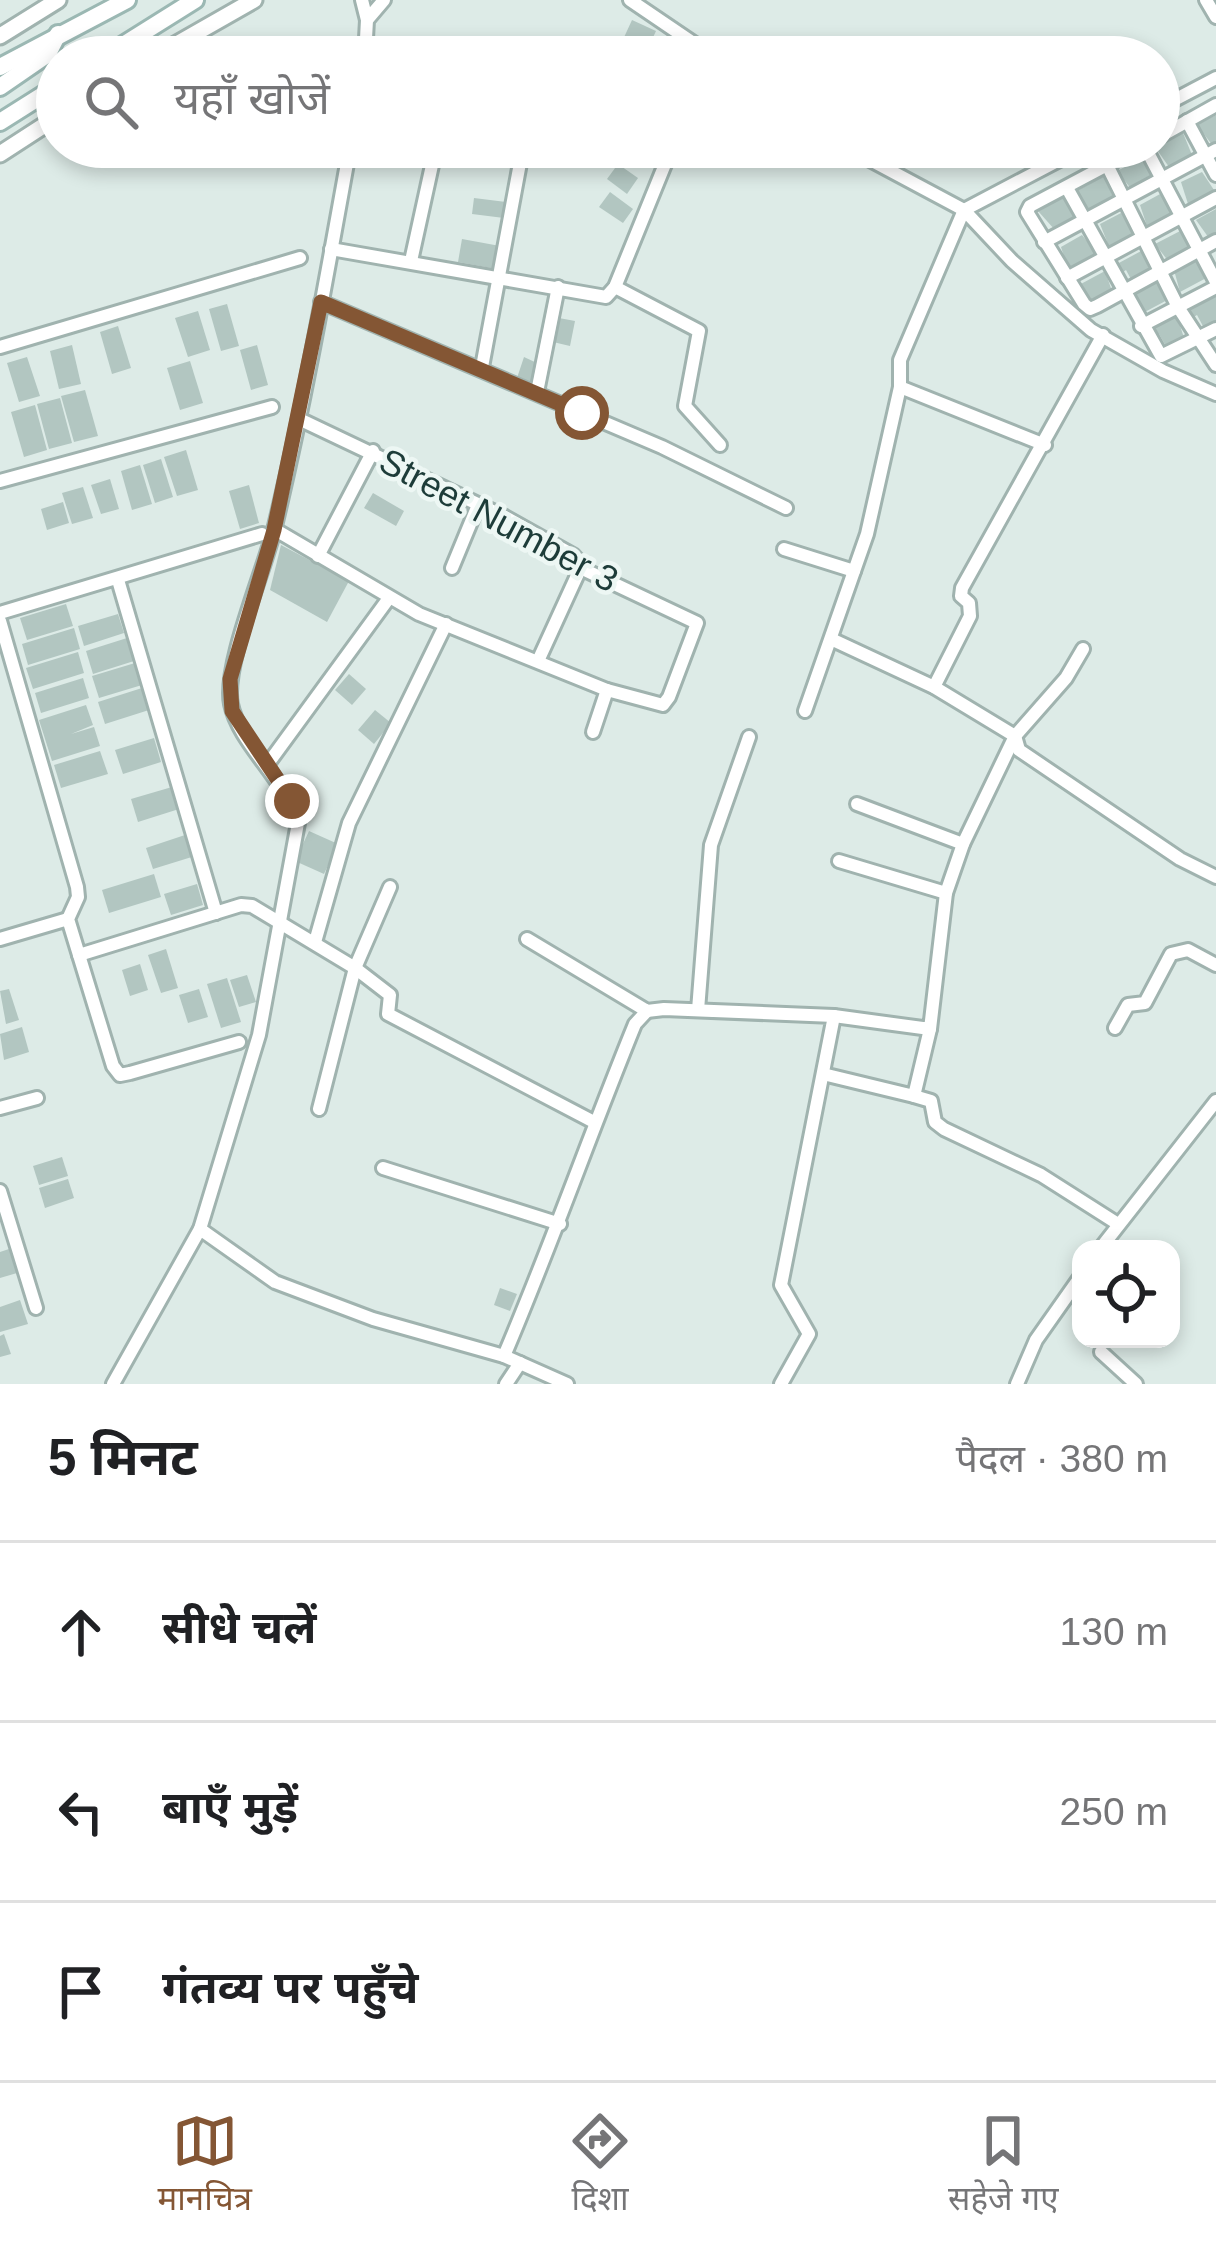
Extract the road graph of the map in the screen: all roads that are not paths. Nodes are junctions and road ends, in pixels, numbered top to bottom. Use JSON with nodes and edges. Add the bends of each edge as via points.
{"nodes":[{"id":1,"x":58,"y":0,"type":"edge"},
{"id":2,"x":128,"y":0,"type":"edge"},
{"id":3,"x":195,"y":0,"type":"edge"},
{"id":4,"x":254,"y":0,"type":"edge"},
{"id":5,"x":362,"y":0,"type":"edge"},
{"id":6,"x":384,"y":0,"type":"edge"},
{"id":7,"x":630,"y":0,"type":"edge"},
{"id":8,"x":1206,"y":0,"type":"edge"},
{"id":9,"x":1216,"y":17,"type":"edge"},
{"id":10,"x":367,"y":20,"type":"junction"},
{"id":11,"x":58,"y":34,"type":"joint"},
{"id":12,"x":0,"y":36,"type":"edge"},
{"id":13,"x":54,"y":36,"type":"edge"},
{"id":14,"x":138,"y":36,"type":"edge"},
{"id":15,"x":191,"y":36,"type":"edge"},
{"id":16,"x":366,"y":36,"type":"edge"},
{"id":17,"x":682,"y":36,"type":"edge"},
{"id":18,"x":36,"y":47,"type":"edge"},
{"id":19,"x":36,"y":63,"type":"edge"},
{"id":20,"x":0,"y":67,"type":"edge"},
{"id":21,"x":1216,"y":78,"type":"edge"},
{"id":22,"x":0,"y":87,"type":"edge"},
{"id":23,"x":1180,"y":97,"type":"edge"},
{"id":24,"x":36,"y":99,"type":"edge"},
{"id":25,"x":1216,"y":105,"type":"edge"},
{"id":26,"x":1187,"y":121,"type":"junction"},
{"id":27,"x":0,"y":122,"type":"edge"},
{"id":28,"x":1180,"y":125,"type":"edge"},
{"id":29,"x":36,"y":131,"type":"edge"},
{"id":30,"x":1211,"y":153,"type":"edge"},
{"id":31,"x":0,"y":154,"type":"edge"},
{"id":32,"x":346,"y":168,"type":"edge"},
{"id":33,"x":431,"y":168,"type":"edge"},
{"id":34,"x":519,"y":168,"type":"edge"},
{"id":35,"x":663,"y":168,"type":"edge"},
{"id":36,"x":885,"y":168,"type":"edge"},
{"id":37,"x":1044,"y":168,"type":"edge"},
{"id":38,"x":1102,"y":168,"type":"edge"},
{"id":39,"x":1109,"y":168,"type":"edge"},
{"id":40,"x":1157,"y":168,"type":"edge"},
{"id":41,"x":1216,"y":175,"type":"edge"},
{"id":42,"x":1164,"y":178,"type":"junction"},
{"id":43,"x":1067,"y":188,"type":"junction"},
{"id":44,"x":1216,"y":198,"type":"edge"},
{"id":45,"x":1125,"y":199,"type":"junction"},
{"id":46,"x":964,"y":210,"type":"junction"},
{"id":47,"x":1183,"y":217,"type":"junction"},
{"id":48,"x":1084,"y":221,"type":"junction"},
{"id":49,"x":1144,"y":238,"type":"junction"},
{"id":50,"x":1216,"y":241,"type":"edge"},
{"id":51,"x":1044,"y":242,"type":"junction"},
{"id":52,"x":331,"y":249,"type":"junction"},
{"id":53,"x":1200,"y":250,"type":"junction"},
{"id":54,"x":300,"y":258,"type":"dead end"},
{"id":55,"x":411,"y":260,"type":"junction"},
{"id":56,"x":1105,"y":260,"type":"junction"},
{"id":57,"x":1160,"y":271,"type":"junction"},
{"id":58,"x":500,"y":275,"type":"junction"},
{"id":59,"x":1066,"y":278,"type":"junction"},
{"id":60,"x":1216,"y":284,"type":"edge"},
{"id":61,"x":558,"y":287,"type":"junction"},
{"id":62,"x":615,"y":287,"type":"junction"},
{"id":63,"x":1123,"y":292,"type":"junction"},
{"id":64,"x":321,"y":302,"type":"junction"},
{"id":65,"x":1178,"y":307,"type":"junction"},
{"id":66,"x":1142,"y":326,"type":"junction"},
{"id":67,"x":1216,"y":329,"type":"edge"},
{"id":68,"x":1102,"y":335,"type":"junction"},
{"id":69,"x":1198,"y":339,"type":"junction"},
{"id":70,"x":0,"y":347,"type":"edge"},
{"id":71,"x":1216,"y":365,"type":"edge"},
{"id":72,"x":482,"y":368,"type":"junction"},
{"id":73,"x":901,"y":387,"type":"junction"},
{"id":74,"x":537,"y":392,"type":"junction"},
{"id":75,"x":1216,"y":394,"type":"edge"},
{"id":76,"x":272,"y":407,"type":"dead end"},
{"id":77,"x":299,"y":419,"type":"junction"},
{"id":78,"x":1045,"y":445,"type":"junction"},
{"id":79,"x":720,"y":446,"type":"dead end"},
{"id":80,"x":373,"y":451,"type":"junction"},
{"id":81,"x":0,"y":482,"type":"edge"},
{"id":82,"x":478,"y":505,"type":"junction"},
{"id":83,"x":786,"y":508,"type":"dead end"},
{"id":84,"x":268,"y":532,"type":"junction"},
{"id":85,"x":784,"y":549,"type":"dead end"},
{"id":86,"x":318,"y":556,"type":"junction"},
{"id":87,"x":581,"y":567,"type":"junction"},
{"id":88,"x":452,"y":568,"type":"dead end"},
{"id":89,"x":854,"y":572,"type":"junction"},
{"id":90,"x":118,"y":580,"type":"junction"},
{"id":91,"x":389,"y":598,"type":"junction"},
{"id":92,"x":0,"y":617,"type":"edge"},
{"id":93,"x":446,"y":624,"type":"junction"},
{"id":94,"x":831,"y":639,"type":"junction"},
{"id":95,"x":1083,"y":649,"type":"dead end"},
{"id":96,"x":538,"y":661,"type":"junction"},
{"id":97,"x":934,"y":687,"type":"junction"},
{"id":98,"x":607,"y":690,"type":"junction"},
{"id":99,"x":805,"y":711,"type":"dead end"},
{"id":100,"x":593,"y":732,"type":"dead end"},
{"id":101,"x":1016,"y":736,"type":"junction"},
{"id":102,"x":749,"y":737,"type":"dead end"},
{"id":103,"x":267,"y":766,"type":"junction"},
{"id":104,"x":857,"y":804,"type":"dead end"},
{"id":105,"x":962,"y":844,"type":"junction"},
{"id":106,"x":839,"y":861,"type":"dead end"},
{"id":107,"x":1216,"y":877,"type":"edge"},
{"id":108,"x":390,"y":887,"type":"dead end"},
{"id":109,"x":946,"y":893,"type":"junction"},
{"id":110,"x":216,"y":914,"type":"junction"},
{"id":111,"x":68,"y":919,"type":"junction"},
{"id":112,"x":278,"y":920,"type":"junction"},
{"id":113,"x":0,"y":939,"type":"edge"},
{"id":114,"x":527,"y":939,"type":"dead end"},
{"id":115,"x":315,"y":943,"type":"junction"},
{"id":116,"x":79,"y":955,"type":"junction"},
{"id":117,"x":1216,"y":965,"type":"edge"},
{"id":118,"x":355,"y":968,"type":"junction"},
{"id":119,"x":698,"y":1010,"type":"junction"},
{"id":120,"x":647,"y":1011,"type":"junction"},
{"id":121,"x":834,"y":1016,"type":"junction"},
{"id":122,"x":1115,"y":1028,"type":"dead end"},
{"id":123,"x":930,"y":1029,"type":"junction"},
{"id":124,"x":239,"y":1042,"type":"dead end"},
{"id":125,"x":823,"y":1074,"type":"junction"},
{"id":126,"x":914,"y":1096,"type":"junction"},
{"id":127,"x":37,"y":1098,"type":"dead end"},
{"id":128,"x":1216,"y":1102,"type":"edge"},
{"id":129,"x":0,"y":1108,"type":"edge"},
{"id":130,"x":319,"y":1109,"type":"dead end"},
{"id":131,"x":594,"y":1122,"type":"junction"},
{"id":132,"x":382,"y":1168,"type":"dead end"},
{"id":133,"x":0,"y":1191,"type":"edge"},
{"id":134,"x":1118,"y":1224,"type":"junction"},
{"id":135,"x":560,"y":1225,"type":"junction"},
{"id":136,"x":200,"y":1229,"type":"junction"},
{"id":137,"x":1106,"y":1240,"type":"edge"},
{"id":138,"x":1072,"y":1289,"type":"edge"},
{"id":139,"x":36,"y":1308,"type":"dead end"},
{"id":140,"x":1101,"y":1352,"type":"dead end"},
{"id":141,"x":504,"y":1356,"type":"junction"},
{"id":142,"x":520,"y":1363,"type":"junction"},
{"id":143,"x":113,"y":1384,"type":"edge"},
{"id":144,"x":506,"y":1384,"type":"edge"},
{"id":145,"x":567,"y":1384,"type":"edge"},
{"id":146,"x":781,"y":1384,"type":"edge"},
{"id":147,"x":1017,"y":1384,"type":"edge"},
{"id":148,"x":1136,"y":1384,"type":"edge"}],
"edges":[{"from":1,"to":12,"type":"street"},
{"from":2,"to":11,"type":"main road"},
{"from":3,"to":14,"type":"main road"},
{"from":4,"to":15,"type":"street"},
{"from":5,"to":10,"type":"street"},
{"from":6,"to":10,"type":"street"},
{"from":7,"to":17,"type":"street"},
{"from":8,"to":9,"type":"street"},
{"from":10,"to":16,"type":"street"},
{"from":11,"to":13,"type":"main road"},
{"from":18,"to":20,"type":"main road"},
{"from":19,"to":22,"type":"main road"},
{"from":21,"to":23,"type":"street"},
{"from":24,"to":27,"type":"main road"},
{"from":25,"to":26,"type":"street"},
{"from":26,"to":28,"type":"street"},
{"from":26,"to":30,"type":"street"},
{"from":29,"to":31,"type":"street"},
{"from":30,"to":41,"type":"street"},
{"from":30,"to":42,"type":"street"},
{"from":32,"to":52,"type":"street"},
{"from":33,"to":55,"type":"street"},
{"from":34,"to":58,"type":"street"},
{"from":35,"to":62,"type":"street"},
{"from":36,"to":46,"type":"street"},
{"from":37,"to":46,"type":"street"},
{"from":38,"to":43,"type":"street"},
{"from":39,"to":45,"type":"street"},
{"from":40,"to":42,"type":"street"},
{"from":42,"to":45,"type":"street"},
{"from":42,"to":47,"type":"street"},
{"from":43,"to":48,"type":"street"},
{"from":43,"to":51,"type":"street","via":[[1027,212]]},
{"from":44,"to":47,"type":"street"},
{"from":45,"to":48,"type":"street"},
{"from":45,"to":49,"type":"street"},
{"from":46,"to":68,"type":"street","via":[[1012,262]]},
{"from":46,"to":73,"type":"street","via":[[900,360]]},
{"from":47,"to":49,"type":"street"},
{"from":47,"to":53,"type":"street"},
{"from":48,"to":51,"type":"street"},
{"from":48,"to":56,"type":"street"},
{"from":49,"to":56,"type":"street"},
{"from":49,"to":57,"type":"street"},
{"from":50,"to":53,"type":"street"},
{"from":51,"to":59,"type":"street"},
{"from":52,"to":55,"type":"street"},
{"from":52,"to":64,"type":"street"},
{"from":53,"to":57,"type":"street"},
{"from":53,"to":60,"type":"street"},
{"from":54,"to":70,"type":"street"},
{"from":55,"to":58,"type":"street"},
{"from":56,"to":59,"type":"street"},
{"from":56,"to":63,"type":"street"},
{"from":57,"to":63,"type":"street"},
{"from":57,"to":65,"type":"street"},
{"from":58,"to":61,"type":"street"},
{"from":58,"to":72,"type":"street"},
{"from":59,"to":63,"type":"street","via":[[1090,309]]},
{"from":60,"to":65,"type":"street"},
{"from":61,"to":62,"type":"street","via":[[606,297]]},
{"from":61,"to":74,"type":"street"},
{"from":62,"to":79,"type":"street","via":[[699,331],[685,406]]},
{"from":63,"to":66,"type":"street"},
{"from":64,"to":72,"type":"street"},
{"from":64,"to":77,"type":"street"},
{"from":65,"to":66,"type":"street"},
{"from":65,"to":69,"type":"street"},
{"from":66,"to":69,"type":"street","via":[[1165,357]]},
{"from":67,"to":69,"type":"street"},
{"from":68,"to":75,"type":"street"},
{"from":68,"to":78,"type":"street"},
{"from":69,"to":71,"type":"street"},
{"from":72,"to":74,"type":"street"},
{"from":73,"to":78,"type":"street"},
{"from":73,"to":89,"type":"street"},
{"from":74,"to":83,"type":"street"},
{"from":76,"to":81,"type":"street"},
{"from":77,"to":80,"type":"street","name":"Street Number 3"},
{"from":77,"to":84,"type":"street"},
{"from":78,"to":97,"type":"street","via":[[962,588],[970,616]]},
{"from":80,"to":82,"type":"street","name":"Street Number 3"},
{"from":80,"to":86,"type":"street"},
{"from":82,"to":87,"type":"street","name":"Street Number 3"},
{"from":82,"to":88,"type":"street"},
{"from":84,"to":86,"type":"street"},
{"from":84,"to":90,"type":"street"},
{"from":84,"to":103,"type":"street","via":[[230,679],[232,711]]},
{"from":85,"to":89,"type":"street"},
{"from":86,"to":91,"type":"street"},
{"from":87,"to":96,"type":"street"},
{"from":87,"to":98,"type":"street","name":"Street Number 3","via":[[697,623],[663,704]]},
{"from":89,"to":94,"type":"street"},
{"from":90,"to":92,"type":"street"},
{"from":90,"to":110,"type":"street"},
{"from":91,"to":93,"type":"street"},
{"from":91,"to":103,"type":"street"},
{"from":92,"to":111,"type":"street","via":[[77,887]]},
{"from":93,"to":96,"type":"street"},
{"from":93,"to":115,"type":"street","via":[[349,824]]},
{"from":94,"to":97,"type":"street"},
{"from":94,"to":99,"type":"street"},
{"from":95,"to":101,"type":"street"},
{"from":96,"to":98,"type":"street"},
{"from":97,"to":101,"type":"street"},
{"from":98,"to":100,"type":"street"},
{"from":101,"to":105,"type":"street"},
{"from":101,"to":107,"type":"street","via":[[1019,750]]},
{"from":102,"to":119,"type":"street","via":[[711,845]]},
{"from":103,"to":112,"type":"street","via":[[298,824]]},
{"from":104,"to":105,"type":"street"},
{"from":105,"to":109,"type":"street"},
{"from":106,"to":109,"type":"street"},
{"from":108,"to":118,"type":"street"},
{"from":109,"to":123,"type":"street"},
{"from":110,"to":112,"type":"street","via":[[242,905]]},
{"from":110,"to":116,"type":"street"},
{"from":111,"to":113,"type":"street"},
{"from":111,"to":116,"type":"street"},
{"from":112,"to":115,"type":"street"},
{"from":112,"to":136,"type":"street","via":[[259,1035]]},
{"from":114,"to":120,"type":"street"},
{"from":115,"to":118,"type":"street"},
{"from":116,"to":124,"type":"street","via":[[120,1075]]},
{"from":117,"to":122,"type":"street","via":[[1188,950],[1171,954],[1145,1004],[1129,1005]]},
{"from":118,"to":130,"type":"street"},
{"from":118,"to":131,"type":"street","via":[[390,994],[388,1014]]},
{"from":119,"to":120,"type":"street"},
{"from":119,"to":121,"type":"street"},
{"from":120,"to":131,"type":"street"},
{"from":121,"to":123,"type":"street"},
{"from":121,"to":125,"type":"street"},
{"from":123,"to":126,"type":"street"},
{"from":125,"to":126,"type":"street"},
{"from":125,"to":146,"type":"street","via":[[782,1285],[809,1334]]},
{"from":126,"to":134,"type":"street","via":[[931,1101],[944,1129],[1041,1174]]},
{"from":127,"to":129,"type":"street"},
{"from":128,"to":134,"type":"street"},
{"from":131,"to":135,"type":"street"},
{"from":132,"to":135,"type":"street"},
{"from":133,"to":139,"type":"street"},
{"from":134,"to":137,"type":"street"},
{"from":135,"to":141,"type":"street"},
{"from":136,"to":141,"type":"street","via":[[275,1282]]},
{"from":136,"to":143,"type":"street"},
{"from":138,"to":147,"type":"street"},
{"from":140,"to":148,"type":"street"},
{"from":141,"to":142,"type":"street"},
{"from":142,"to":144,"type":"street"},
{"from":142,"to":145,"type":"street"}]}
